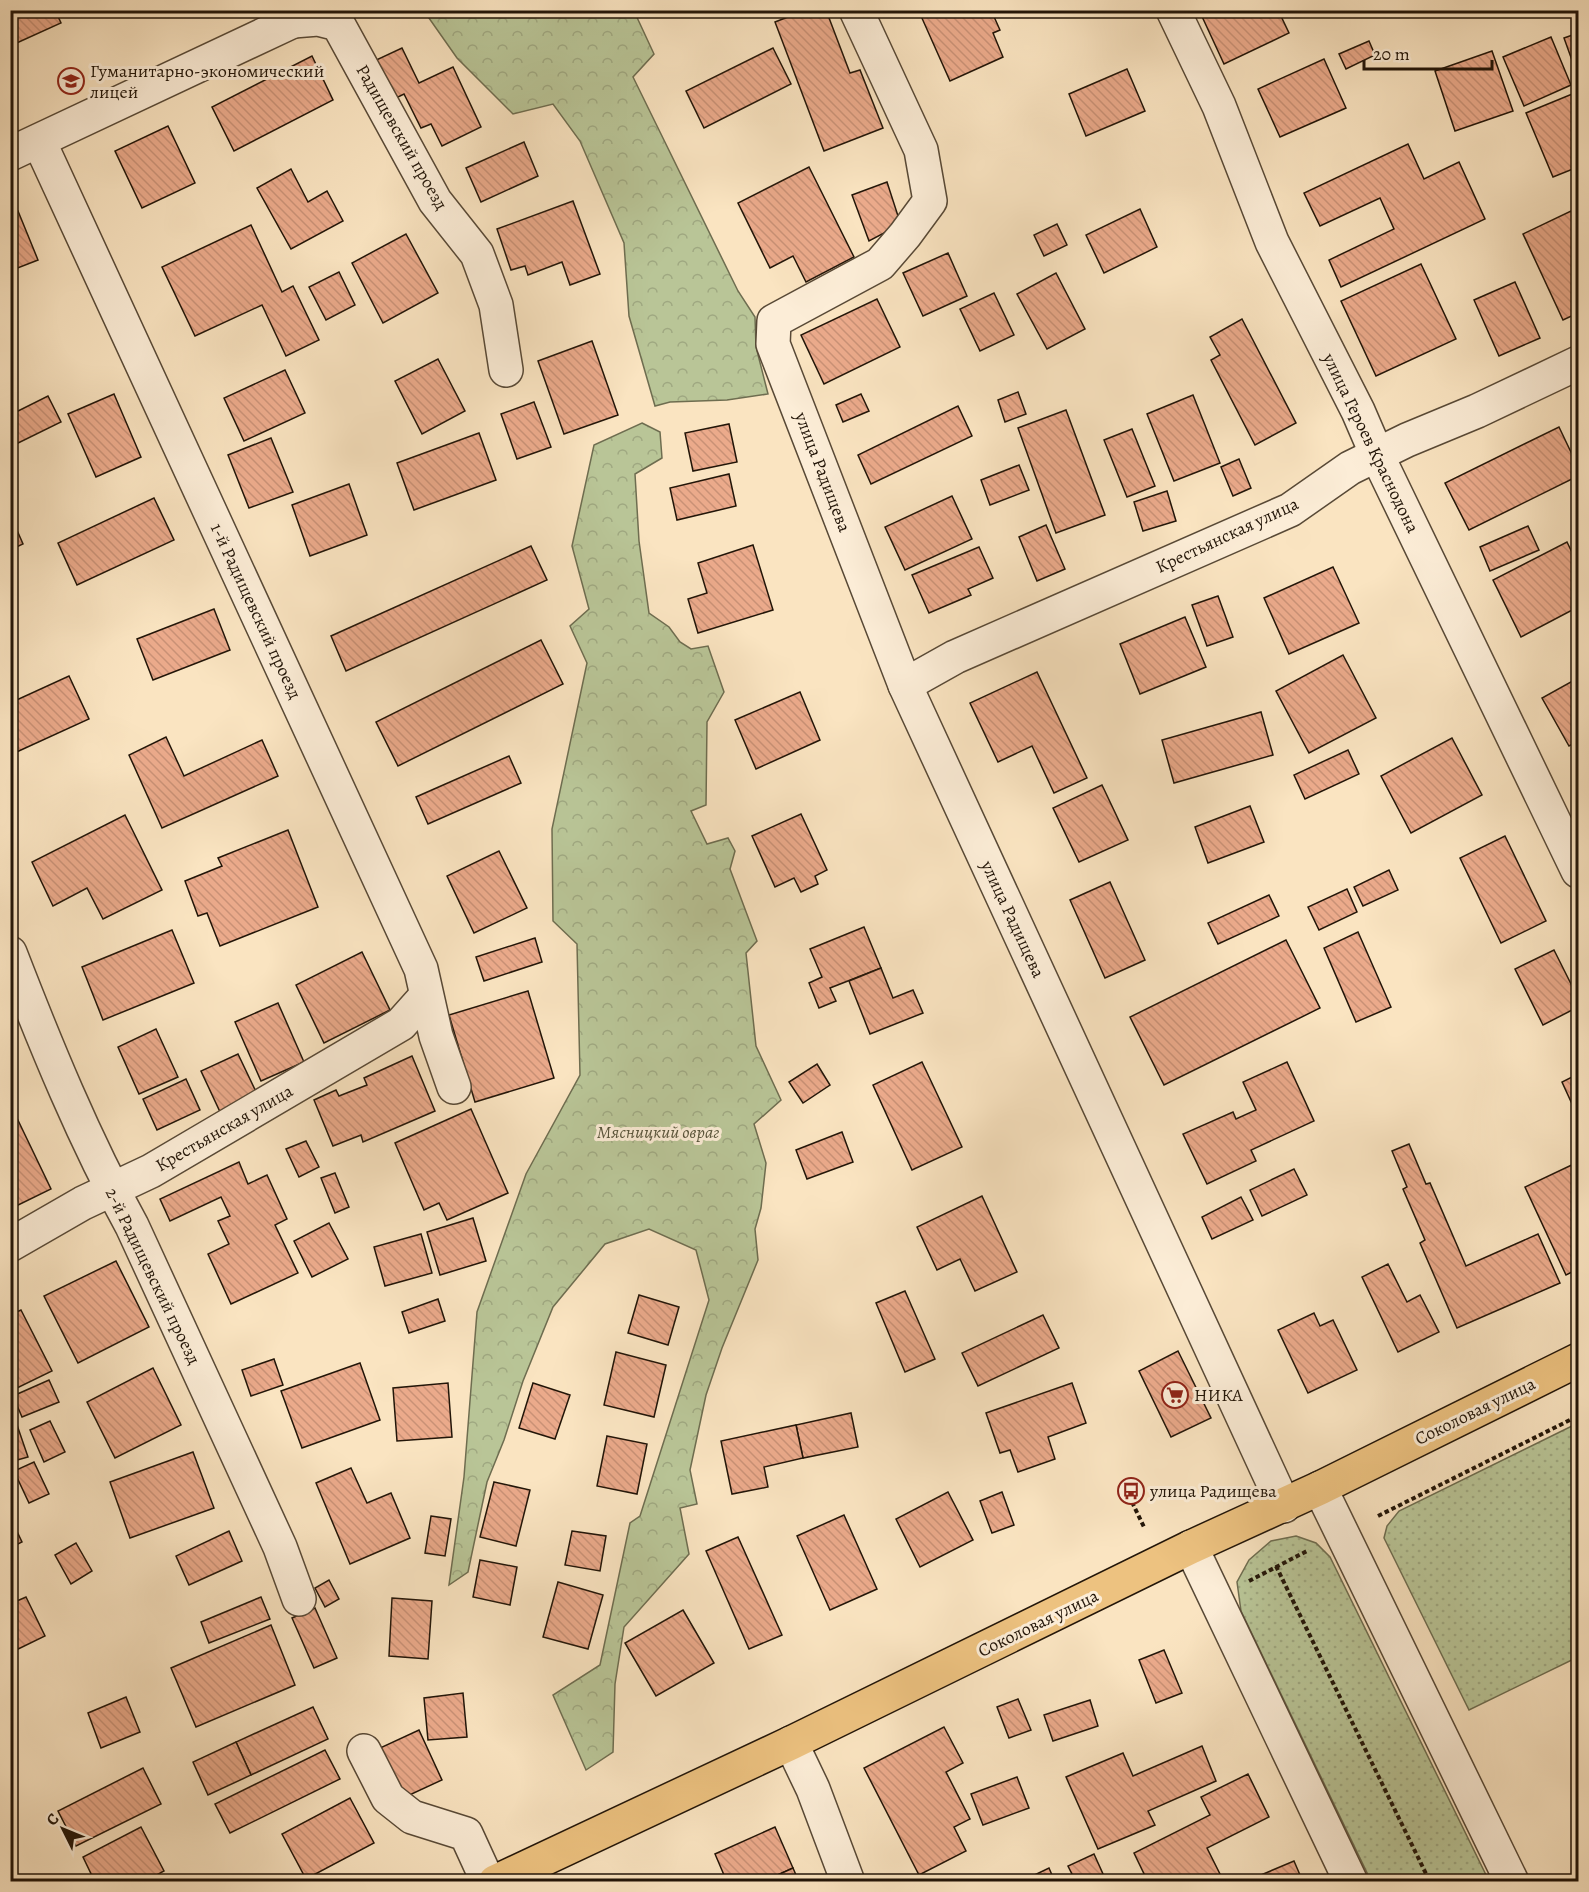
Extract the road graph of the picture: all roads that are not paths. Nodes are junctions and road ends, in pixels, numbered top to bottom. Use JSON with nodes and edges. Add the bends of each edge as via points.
{"nodes":[{"id":1,"x":856,"y":10,"type":"edge"},
{"id":2,"x":1173,"y":10,"type":"edge"},
{"id":3,"x":289,"y":16,"type":"edge"},
{"id":4,"x":25,"y":147,"type":"edge"},
{"id":5,"x":1578,"y":363,"type":"edge"},
{"id":6,"x":506,"y":370,"type":"dead end"},
{"id":7,"x":1377,"y":456,"type":"junction"},
{"id":8,"x":905,"y":685,"type":"junction"},
{"id":9,"x":1578,"y":870,"type":"edge"},
{"id":10,"x":10,"y":953,"type":"edge"},
{"id":11,"x":426,"y":996,"type":"junction"},
{"id":12,"x":454,"y":1087,"type":"dead end"},
{"id":13,"x":111,"y":1189,"type":"junction"},
{"id":14,"x":10,"y":1245,"type":"edge"},
{"id":15,"x":1578,"y":1360,"type":"edge"},
{"id":16,"x":1320,"y":1488,"type":"junction"},
{"id":17,"x":1284,"y":1506,"type":"junction"},
{"id":18,"x":1191,"y":1547,"type":"junction"},
{"id":19,"x":299,"y":1599,"type":"dead end"},
{"id":20,"x":792,"y":1743,"type":"junction"},
{"id":21,"x":364,"y":1751,"type":"dead end"},
{"id":22,"x":488,"y":1881,"type":"edge"},
{"id":23,"x":495,"y":1881,"type":"edge"},
{"id":24,"x":848,"y":1881,"type":"edge"},
{"id":25,"x":1351,"y":1881,"type":"edge"},
{"id":26,"x":1512,"y":1881,"type":"edge"}],
"edges":[{"from":1,"to":8,"type":"street","name":"улица Радищева","via":[[921,150],[930,201],[880,264],[774,321],[773,344]]},
{"from":2,"to":7,"type":"street","name":"улица Героев Краснодона","via":[[1219,106],[1272,242]]},
{"from":3,"to":4,"type":"street"},
{"from":3,"to":6,"type":"street","name":"Радищевский проезд","via":[[338,24],[435,201],[477,254],[496,305]]},
{"from":4,"to":11,"type":"street","name":"1-й Радищевский проезд","via":[[421,969]]},
{"from":5,"to":7,"type":"street","name":"Крестьянская улица"},
{"from":7,"to":8,"type":"street","name":"Крестьянская улица","via":[[1350,468],[1290,510],[955,657]]},
{"from":7,"to":9,"type":"street","name":"улица Героев Краснодона"},
{"from":8,"to":17,"type":"street","name":"улица Радищева"},
{"from":10,"to":13,"type":"street","name":"2-й Радищевский проезд","via":[[40,1031]]},
{"from":11,"to":12,"type":"street","name":"1-й Радищевский проезд"},
{"from":11,"to":13,"type":"street","name":"Крестьянская улица","via":[[401,1024],[151,1171]]},
{"from":13,"to":14,"type":"street","name":"Крестьянская улица"},
{"from":13,"to":19,"type":"street","name":"2-й Радищевский проезд","via":[[132,1226],[275,1536]]},
{"from":15,"to":16,"type":"main road","name":"Соколовая улица"},
{"from":16,"to":17,"type":"main road","name":"Соколовая улица"},
{"from":16,"to":26,"type":"street"},
{"from":17,"to":18,"type":"main road","name":"Соколовая улица"},
{"from":18,"to":20,"type":"main road","name":"Соколовая улица"},
{"from":18,"to":25,"type":"street"},
{"from":20,"to":23,"type":"main road","name":"Соколовая улица"},
{"from":20,"to":24,"type":"street"},
{"from":21,"to":22,"type":"street","via":[[388,1798],[412,1817],[466,1834]]}]}
